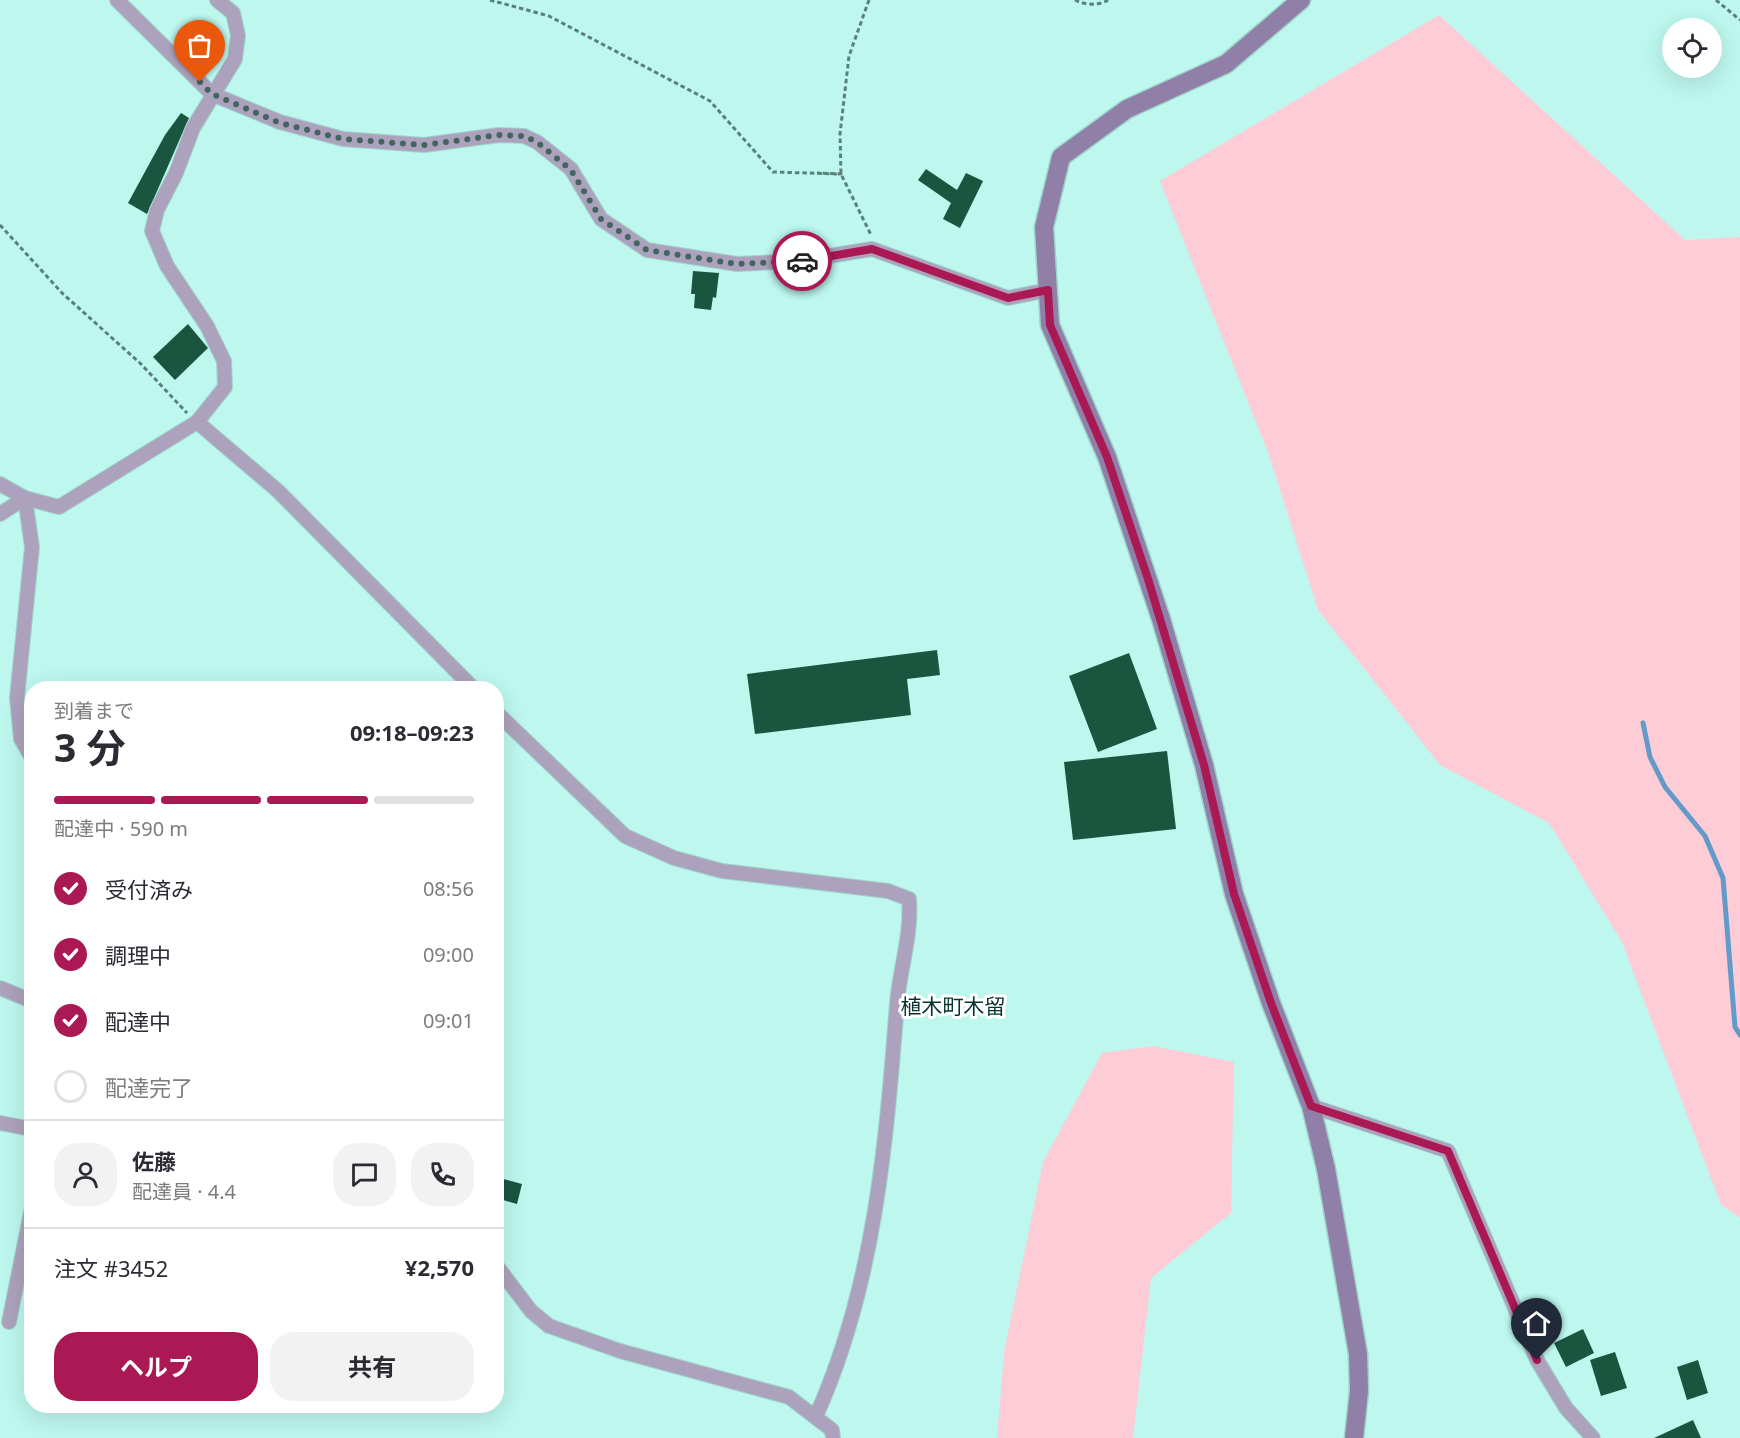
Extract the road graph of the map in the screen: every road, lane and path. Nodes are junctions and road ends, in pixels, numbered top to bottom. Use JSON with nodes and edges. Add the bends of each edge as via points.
{"nodes":[{"id":1,"x":117,"y":0,"type":"edge"},
{"id":2,"x":218,"y":0,"type":"edge"},
{"id":3,"x":490,"y":0,"type":"edge"},
{"id":4,"x":869,"y":0,"type":"edge"},
{"id":5,"x":1075,"y":0,"type":"edge"},
{"id":6,"x":1108,"y":0,"type":"edge"},
{"id":7,"x":1301,"y":0,"type":"edge"},
{"id":8,"x":1716,"y":0,"type":"edge"},
{"id":9,"x":1740,"y":20,"type":"edge"},
{"id":10,"x":212,"y":94,"type":"junction"},
{"id":11,"x":817,"y":173,"type":"dead end"},
{"id":12,"x":841,"y":174,"type":"junction"},
{"id":13,"x":0,"y":225,"type":"edge"},
{"id":14,"x":872,"y":249,"type":"junction"},
{"id":15,"x":1048,"y":290,"type":"junction"},
{"id":16,"x":197,"y":422,"type":"junction"},
{"id":17,"x":0,"y":484,"type":"edge"},
{"id":18,"x":25,"y":498,"type":"junction"},
{"id":19,"x":0,"y":514,"type":"edge"},
{"id":20,"x":466,"y":681,"type":"edge"},
{"id":21,"x":504,"y":720,"type":"edge"},
{"id":22,"x":24,"y":744,"type":"edge"},
{"id":23,"x":0,"y":988,"type":"edge"},
{"id":24,"x":24,"y":998,"type":"edge"},
{"id":25,"x":1311,"y":1106,"type":"junction"},
{"id":26,"x":0,"y":1123,"type":"edge"},
{"id":27,"x":24,"y":1128,"type":"edge"},
{"id":28,"x":24,"y":1247,"type":"edge"},
{"id":29,"x":504,"y":1276,"type":"edge"},
{"id":30,"x":9,"y":1322,"type":"dead end"},
{"id":31,"x":816,"y":1416,"type":"junction"},
{"id":32,"x":833,"y":1438,"type":"edge"},
{"id":33,"x":1354,"y":1438,"type":"edge"},
{"id":34,"x":1593,"y":1438,"type":"edge"}],
"edges":[{"from":1,"to":10,"type":"street"},
{"from":2,"to":10,"type":"street","via":[[233,13],[238,35],[235,59],[222,85]]},
{"from":3,"to":12,"type":"path","via":[[549,16],[710,101],[773,172]]},
{"from":4,"to":12,"type":"path","via":[[849,56],[840,134]]},
{"from":5,"to":6,"type":"path","via":[[1081,4]]},
{"from":7,"to":15,"type":"street","via":[[1226,64],[1127,109],[1061,157],[1044,227]]},
{"from":8,"to":9,"type":"path"},
{"from":10,"to":14,"type":"street","via":[[280,123],[343,139],[424,145],[499,135],[524,136],[571,170],[601,219],[647,250],[737,264],[798,261]]},
{"from":10,"to":16,"type":"street","via":[[193,129],[152,231],[167,266],[207,326],[224,361],[225,387]]},
{"from":11,"to":12,"type":"path"},
{"from":12,"to":14,"type":"path","via":[[871,231]]},
{"from":13,"to":16,"type":"path","via":[[63,294],[140,363]]},
{"from":14,"to":15,"type":"street","via":[[1008,298]]},
{"from":15,"to":25,"type":"street","via":[[1050,325],[1107,457],[1147,576],[1204,765],[1234,894]]},
{"from":16,"to":18,"type":"street","via":[[59,507]]},
{"from":16,"to":20,"type":"street","via":[[278,491]]},
{"from":17,"to":18,"type":"street"},
{"from":18,"to":19,"type":"street"},
{"from":18,"to":22,"type":"street","via":[[32,547],[17,698]]},
{"from":21,"to":31,"type":"street","via":[[625,836],[674,858],[722,871],[888,891],[909,899],[911,918],[897,1002],[891,1089],[870,1249],[838,1367]]},
{"from":23,"to":24,"type":"street"},
{"from":25,"to":33,"type":"street","via":[[1326,1168],[1358,1353]]},
{"from":25,"to":34,"type":"street","via":[[1448,1151],[1537,1360],[1566,1408]]},
{"from":26,"to":27,"type":"street"},
{"from":28,"to":30,"type":"street"},
{"from":29,"to":31,"type":"street","via":[[531,1311],[566,1334],[789,1397]]},
{"from":31,"to":32,"type":"street","via":[[832,1430]]}]}
